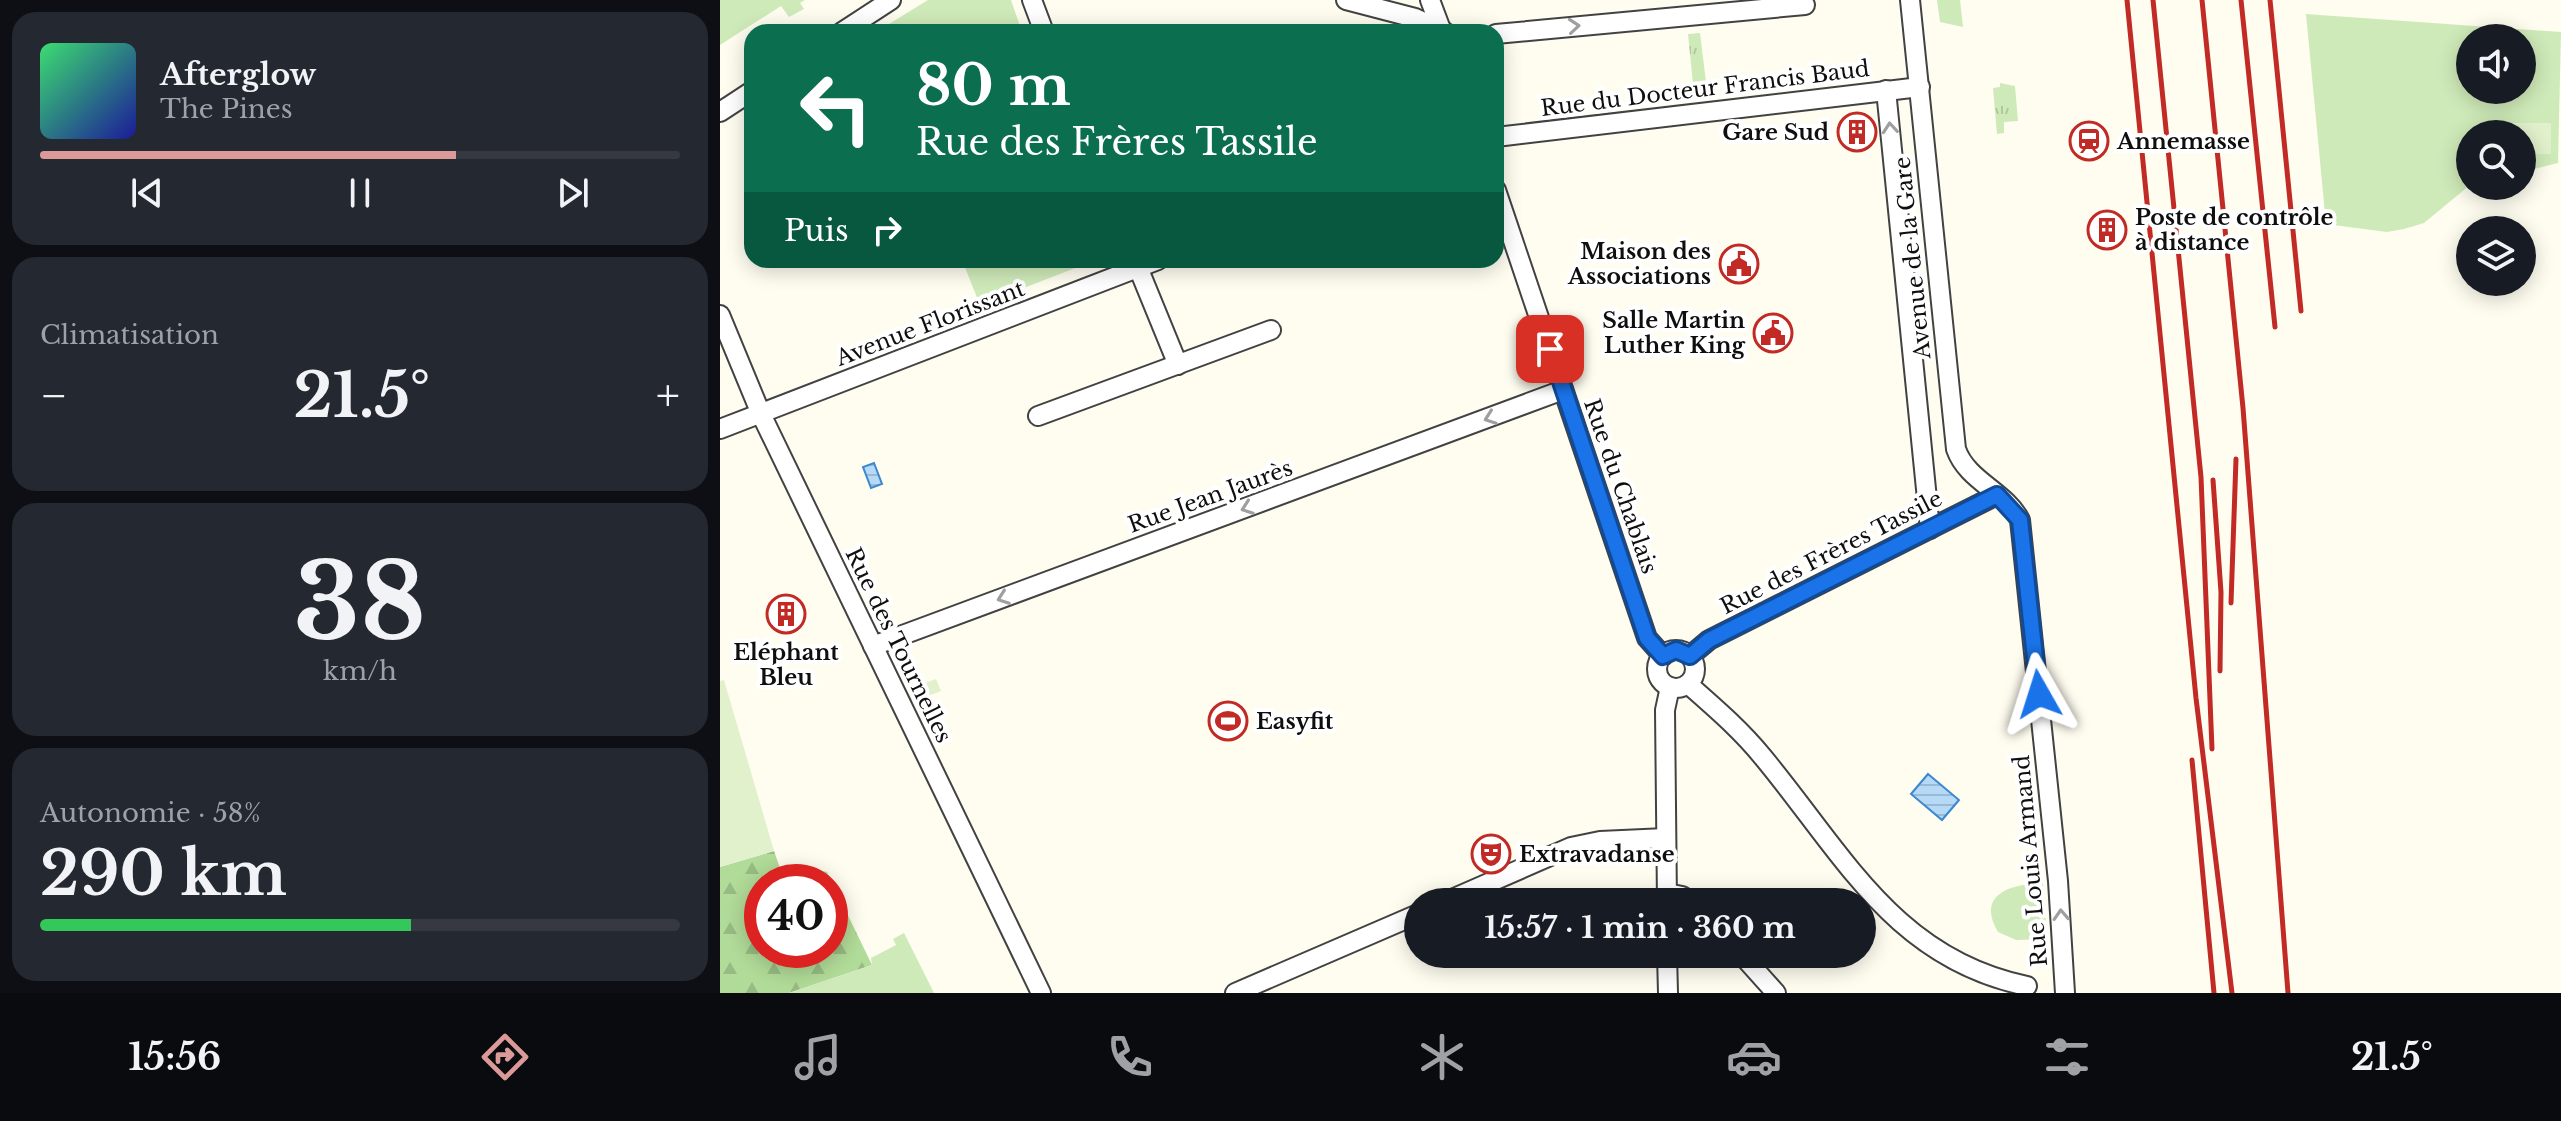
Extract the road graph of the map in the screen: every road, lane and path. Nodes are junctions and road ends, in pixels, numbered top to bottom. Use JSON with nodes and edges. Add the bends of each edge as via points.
{"nodes":[{"id":1,"x":891,"y":0,"type":"edge"},
{"id":2,"x":1032,"y":0,"type":"edge"},
{"id":3,"x":1346,"y":0,"type":"edge"},
{"id":4,"x":1430,"y":0,"type":"edge"},
{"id":5,"x":1910,"y":0,"type":"edge"},
{"id":6,"x":1805,"y":5,"type":"dead end"},
{"id":7,"x":1674,"y":8,"type":"edge"},
{"id":8,"x":854,"y":24,"type":"edge"},
{"id":9,"x":1041,"y":24,"type":"edge"},
{"id":10,"x":1425,"y":24,"type":"edge"},
{"id":11,"x":1440,"y":24,"type":"edge"},
{"id":12,"x":1504,"y":33,"type":"edge"},
{"id":13,"x":1920,"y":87,"type":"junction"},
{"id":14,"x":1886,"y":90,"type":"junction"},
{"id":15,"x":744,"y":96,"type":"edge"},
{"id":16,"x":720,"y":112,"type":"edge"},
{"id":17,"x":1504,"y":136,"type":"edge"},
{"id":18,"x":1504,"y":214,"type":"edge"},
{"id":19,"x":1127,"y":268,"type":"edge"},
{"id":20,"x":1139,"y":268,"type":"edge"},
{"id":21,"x":720,"y":315,"type":"edge"},
{"id":22,"x":1271,"y":330,"type":"dead end"},
{"id":23,"x":1178,"y":365,"type":"junction"},
{"id":24,"x":1563,"y":390,"type":"junction"},
{"id":25,"x":761,"y":414,"type":"junction"},
{"id":26,"x":1038,"y":416,"type":"dead end"},
{"id":27,"x":720,"y":429,"type":"edge"},
{"id":28,"x":1997,"y":495,"type":"junction"},
{"id":29,"x":1935,"y":526,"type":"junction"},
{"id":30,"x":873,"y":646,"type":"junction"},
{"id":31,"x":1663,"y":656,"type":"junction"},
{"id":32,"x":1690,"y":656,"type":"junction"},
{"id":33,"x":1679,"y":685,"type":"junction"},
{"id":34,"x":1666,"y":838,"type":"junction"},
{"id":35,"x":1477,"y":888,"type":"edge"},
{"id":36,"x":1667,"y":888,"type":"edge"},
{"id":37,"x":1404,"y":920,"type":"edge"},
{"id":38,"x":1667,"y":968,"type":"edge"},
{"id":39,"x":1754,"y":968,"type":"edge"},
{"id":40,"x":2027,"y":986,"type":"dead end"},
{"id":41,"x":1041,"y":993,"type":"edge"},
{"id":42,"x":1235,"y":993,"type":"edge"},
{"id":43,"x":1668,"y":993,"type":"edge"},
{"id":44,"x":1776,"y":993,"type":"edge"},
{"id":45,"x":2065,"y":993,"type":"edge"}],
"edges":[{"from":1,"to":8,"type":"street"},
{"from":2,"to":9,"type":"street"},
{"from":3,"to":10,"type":"street"},
{"from":4,"to":11,"type":"street"},
{"from":5,"to":13,"type":"street","name":"Avenue de la Gare"},
{"from":6,"to":7,"type":"street"},
{"from":12,"to":7,"type":"street","one_way":true},
{"from":13,"to":14,"type":"street","name":"Rue du Docteur Francis Baud"},
{"from":13,"to":28,"type":"street","name":"Avenue de la Gare","via":[[1956,449],[1966,467]]},
{"from":14,"to":17,"type":"street","name":"Rue du Docteur Francis Baud"},
{"from":29,"to":14,"type":"street","one_way":true,"via":[[1909,232],[1898,221]]},
{"from":15,"to":16,"type":"street"},
{"from":18,"to":24,"type":"street","name":"Rue du Chablais"},
{"from":19,"to":25,"type":"street","name":"Avenue Florissant"},
{"from":20,"to":23,"type":"street"},
{"from":21,"to":25,"type":"street","name":"Rue des Tournelles"},
{"from":22,"to":23,"type":"street"},
{"from":23,"to":26,"type":"street"},
{"from":24,"to":30,"type":"street","name":"Rue Jean Jaurès","one_way":true},
{"from":24,"to":31,"type":"street","name":"Rue du Chablais","via":[[1647,638]]},
{"from":25,"to":27,"type":"street","name":"Avenue Florissant"},
{"from":25,"to":30,"type":"street","name":"Rue des Tournelles"},
{"from":28,"to":29,"type":"street","name":"Rue des Frères Tassile"},
{"from":45,"to":28,"type":"street","name":"Rue Louis Armand","one_way":true,"via":[[2020,520]]},
{"from":29,"to":32,"type":"street","name":"Rue des Frères Tassile","via":[[1709,640]]},
{"from":30,"to":41,"type":"street","name":"Rue des Tournelles"},
{"from":31,"to":32,"type":"street","via":[[1679,650]]},
{"from":31,"to":33,"type":"street","via":[[1658,674]]},
{"from":32,"to":33,"type":"street","via":[[1695,670]]},
{"from":33,"to":34,"type":"street","via":[[1665,710]]},
{"from":33,"to":40,"type":"street","via":[[1755,748],[1898,923],[1968,968]]},
{"from":34,"to":35,"type":"street","via":[[1571,847]]},
{"from":34,"to":36,"type":"street"},
{"from":37,"to":42,"type":"street"},
{"from":38,"to":43,"type":"street"},
{"from":39,"to":44,"type":"street"}]}
